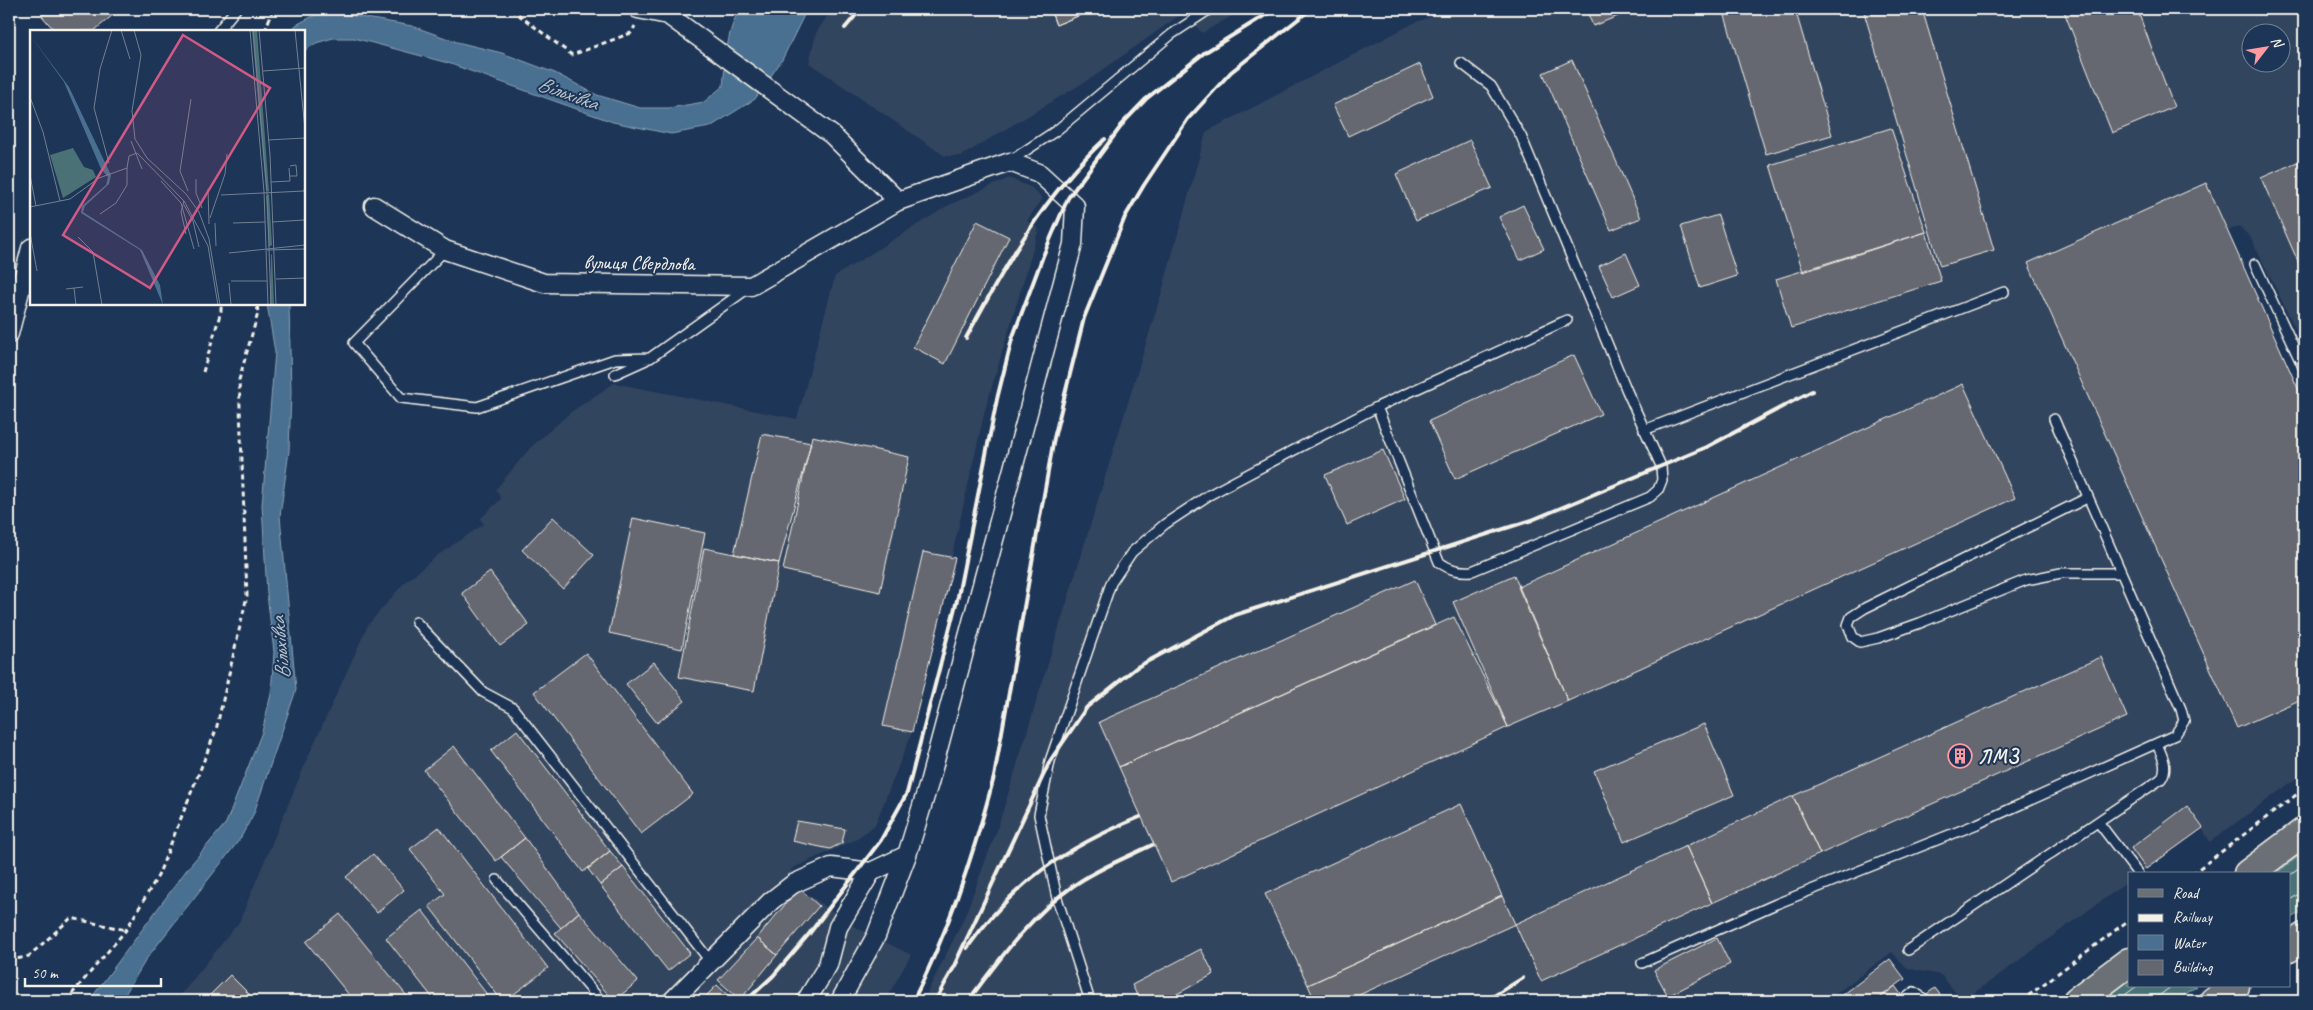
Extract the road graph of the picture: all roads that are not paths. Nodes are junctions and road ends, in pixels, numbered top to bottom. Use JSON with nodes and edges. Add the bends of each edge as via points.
{"nodes":[{"id":1,"x":236,"y":9,"type":"edge"},
{"id":2,"x":1210,"y":9,"type":"edge"},
{"id":3,"x":641,"y":10,"type":"edge"},
{"id":4,"x":219,"y":30,"type":"edge"},
{"id":5,"x":1462,"y":63,"type":"dead end"},
{"id":6,"x":1010,"y":162,"type":"junction"},
{"id":7,"x":898,"y":201,"type":"junction"},
{"id":8,"x":374,"y":206,"type":"dead end"},
{"id":9,"x":445,"y":250,"type":"junction"},
{"id":10,"x":30,"y":252,"type":"edge"},
{"id":11,"x":2255,"y":264,"type":"dead end"},
{"id":12,"x":751,"y":286,"type":"junction"},
{"id":13,"x":2004,"y":292,"type":"dead end"},
{"id":14,"x":1567,"y":320,"type":"dead end"},
{"id":15,"x":9,"y":334,"type":"edge"},
{"id":16,"x":650,"y":358,"type":"junction"},
{"id":17,"x":2304,"y":369,"type":"edge"},
{"id":18,"x":615,"y":374,"type":"dead end"},
{"id":19,"x":1376,"y":407,"type":"junction"},
{"id":20,"x":2054,"y":419,"type":"dead end"},
{"id":21,"x":1644,"y":430,"type":"junction"},
{"id":22,"x":2088,"y":498,"type":"junction"},
{"id":23,"x":2121,"y":573,"type":"junction"},
{"id":24,"x":416,"y":622,"type":"dead end"},
{"id":25,"x":2157,"y":744,"type":"junction"},
{"id":26,"x":2099,"y":823,"type":"junction"},
{"id":27,"x":2304,"y":832,"type":"edge"},
{"id":28,"x":907,"y":855,"type":"junction"},
{"id":29,"x":871,"y":872,"type":"junction"},
{"id":30,"x":2136,"y":872,"type":"edge"},
{"id":31,"x":2251,"y":872,"type":"edge"},
{"id":32,"x":497,"y":880,"type":"dead end"},
{"id":33,"x":2304,"y":937,"type":"edge"},
{"id":34,"x":2290,"y":947,"type":"edge"},
{"id":35,"x":1908,"y":950,"type":"dead end"},
{"id":36,"x":710,"y":961,"type":"junction"},
{"id":37,"x":1642,"y":963,"type":"dead end"},
{"id":38,"x":2128,"y":963,"type":"edge"},
{"id":39,"x":2232,"y":988,"type":"edge"},
{"id":40,"x":601,"y":1001,"type":"edge"},
{"id":41,"x":672,"y":1001,"type":"edge"},
{"id":42,"x":806,"y":1001,"type":"edge"},
{"id":43,"x":840,"y":1001,"type":"edge"},
{"id":44,"x":1090,"y":1001,"type":"edge"},
{"id":45,"x":1902,"y":1001,"type":"edge"},
{"id":46,"x":1927,"y":1001,"type":"edge"},
{"id":47,"x":2076,"y":1001,"type":"edge"},
{"id":48,"x":2214,"y":1001,"type":"edge"}],
"edges":[{"from":1,"to":4,"type":"lane"},
{"from":2,"to":6,"type":"lane","via":[[1172,34],[1057,130]]},
{"from":3,"to":7,"type":"street","via":[[668,15],[832,135]]},
{"from":5,"to":21,"type":"lane","via":[[1491,86],[1520,136]]},
{"from":6,"to":7,"type":"street"},
{"from":6,"to":28,"type":"street","via":[[1039,173],[1075,206],[1073,244]]},
{"from":7,"to":12,"type":"street"},
{"from":8,"to":9,"type":"street","name":"вулиця Свердлова"},
{"from":9,"to":12,"type":"street","name":"вулиця Свердлова","via":[[544,283]]},
{"from":9,"to":16,"type":"lane","via":[[354,343],[401,398],[477,407],[615,359]]},
{"from":10,"to":15,"type":"street"},
{"from":11,"to":17,"type":"lane"},
{"from":12,"to":16,"type":"lane"},
{"from":13,"to":21,"type":"lane"},
{"from":14,"to":19,"type":"lane"},
{"from":16,"to":18,"type":"lane"},
{"from":19,"to":21,"type":"lane","via":[[1439,562],[1460,572],[1472,571],[1650,497],[1662,480],[1661,466]]},
{"from":19,"to":44,"type":"lane","via":[[1224,487],[1165,524],[1132,552],[1111,583],[1050,762],[1039,815],[1057,898]]},
{"from":20,"to":22,"type":"lane"},
{"from":22,"to":23,"type":"lane"},
{"from":22,"to":23,"type":"lane","via":[[1864,608],[1851,617],[1848,626],[1853,637],[1860,642],[1929,620],[2026,580],[2061,573]]},
{"from":23,"to":25,"type":"lane","via":[[2184,721],[2175,735]]},
{"from":24,"to":36,"type":"lane","via":[[483,692],[513,708]]},
{"from":25,"to":26,"type":"lane","via":[[2165,763],[2161,779]]},
{"from":25,"to":37,"type":"lane","via":[[1977,824],[1776,904]]},
{"from":26,"to":30,"type":"lane"},
{"from":26,"to":35,"type":"lane"},
{"from":27,"to":31,"type":"main road"},
{"from":28,"to":29,"type":"street"},
{"from":28,"to":43,"type":"street","via":[[876,936]]},
{"from":29,"to":36,"type":"street","via":[[831,867],[793,884]]},
{"from":29,"to":42,"type":"street","via":[[838,927],[828,965]]},
{"from":32,"to":40,"type":"lane"},
{"from":33,"to":34,"type":"main road"},
{"from":36,"to":41,"type":"street"},
{"from":38,"to":47,"type":"main road"},
{"from":39,"to":48,"type":"main road"},
{"from":45,"to":46,"type":"lane","via":[[1914,992]]}]}
